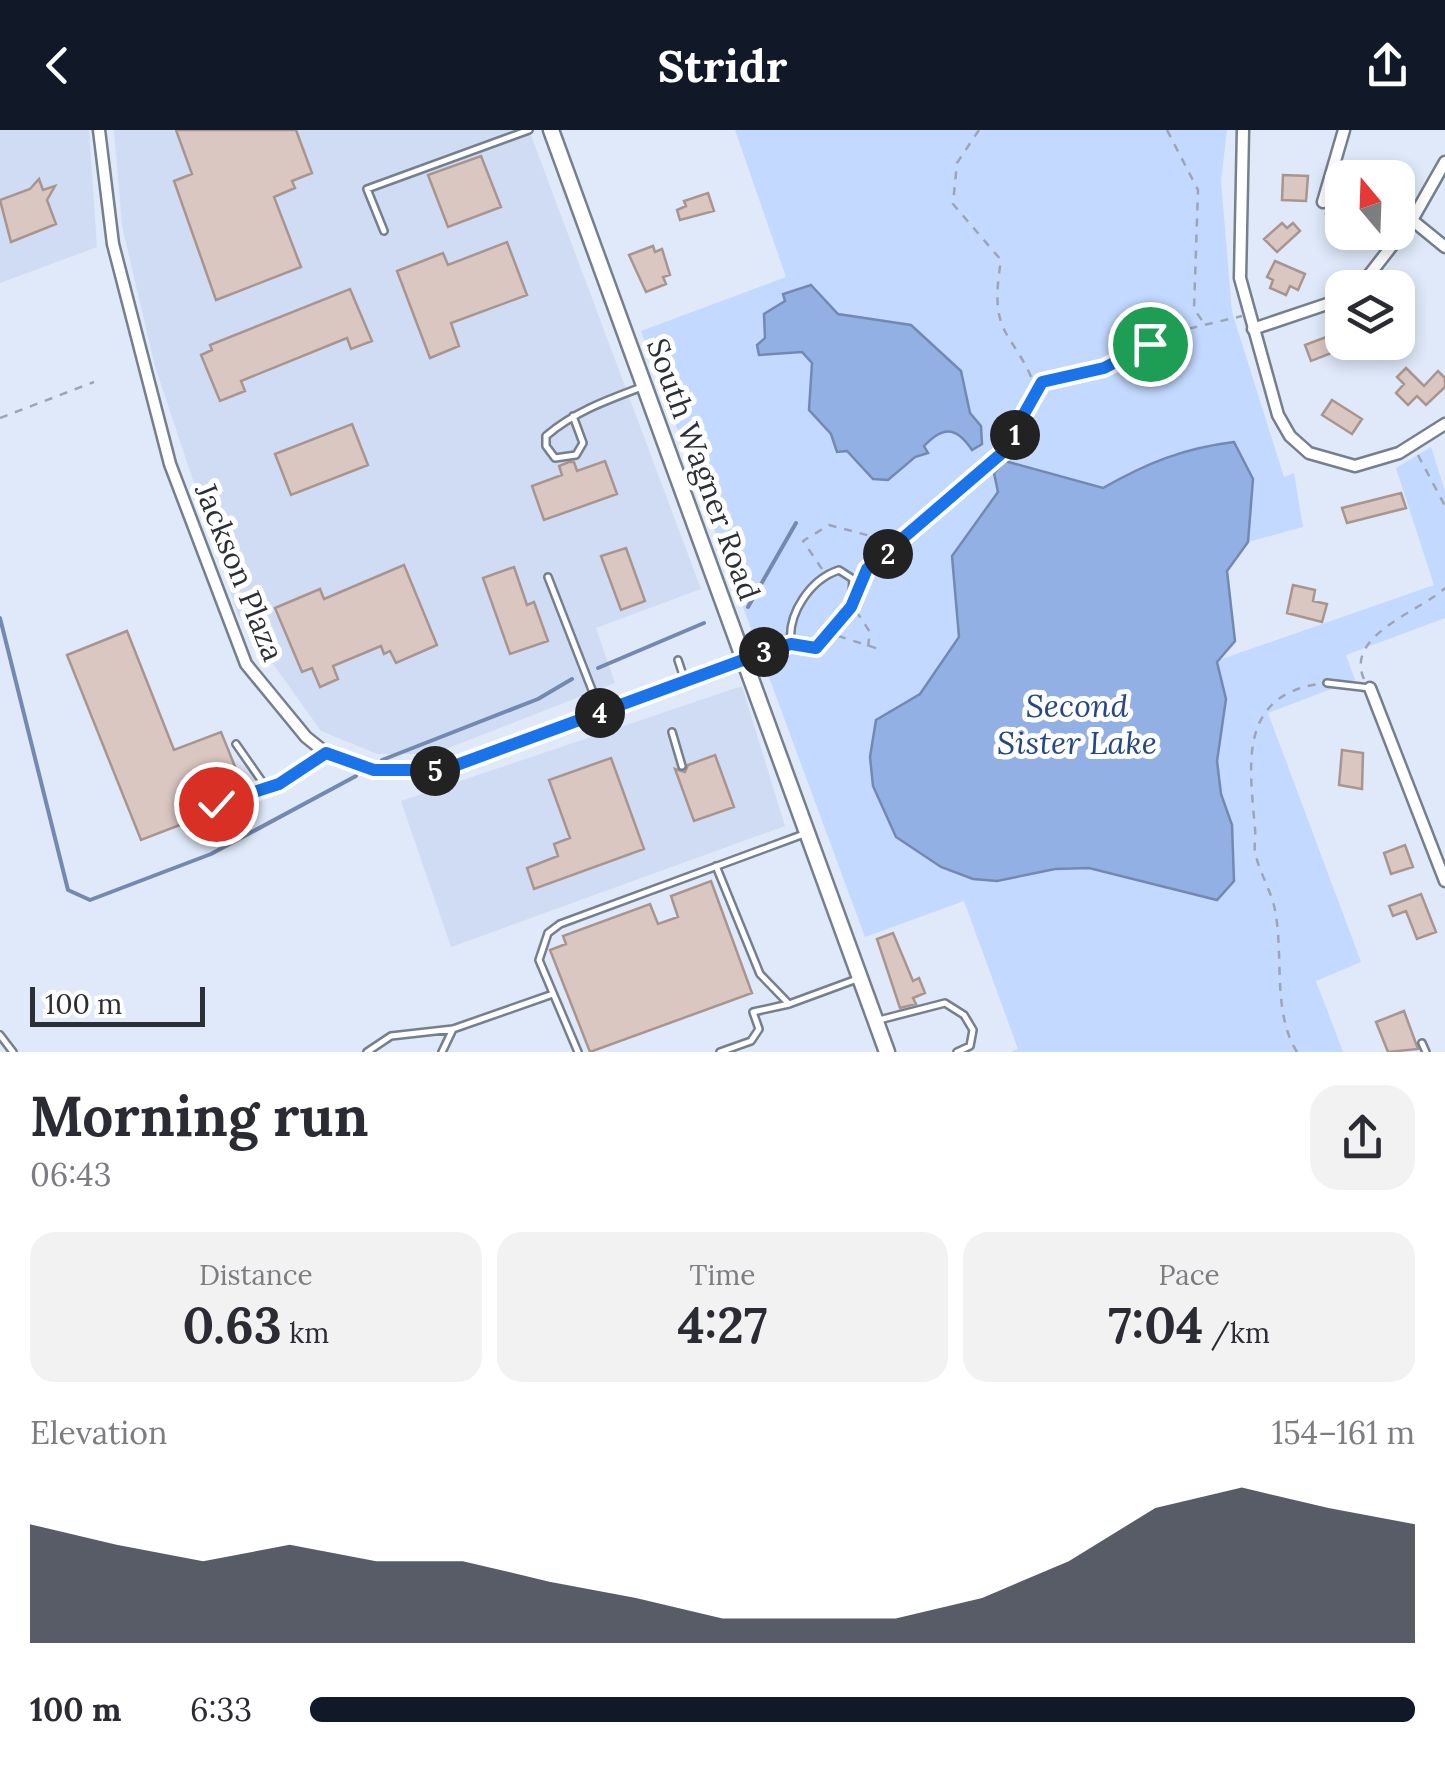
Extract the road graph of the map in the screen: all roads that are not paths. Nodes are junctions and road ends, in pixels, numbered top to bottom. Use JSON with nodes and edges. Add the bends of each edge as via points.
{"nodes":[{"id":1,"x":98,"y":130,"type":"edge"},
{"id":2,"x":529,"y":130,"type":"edge"},
{"id":3,"x":551,"y":130,"type":"edge"},
{"id":4,"x":1244,"y":130,"type":"edge"},
{"id":5,"x":1344,"y":130,"type":"edge"},
{"id":6,"x":1445,"y":162,"type":"edge"},
{"id":7,"x":1324,"y":202,"type":"dead end"},
{"id":8,"x":1415,"y":215,"type":"edge"},
{"id":9,"x":1415,"y":222,"type":"edge"},
{"id":10,"x":384,"y":231,"type":"dead end"},
{"id":11,"x":1445,"y":246,"type":"edge"},
{"id":12,"x":1389,"y":250,"type":"edge"},
{"id":13,"x":1374,"y":270,"type":"edge"},
{"id":14,"x":1325,"y":305,"type":"edge"},
{"id":15,"x":1252,"y":329,"type":"junction"},
{"id":16,"x":644,"y":386,"type":"junction"},
{"id":17,"x":573,"y":416,"type":"junction"},
{"id":18,"x":1445,"y":424,"type":"edge"},
{"id":19,"x":548,"y":576,"type":"dead end"},
{"id":20,"x":791,"y":644,"type":"junction"},
{"id":21,"x":678,"y":660,"type":"dead end"},
{"id":22,"x":745,"y":662,"type":"junction"},
{"id":23,"x":1327,"y":683,"type":"road end"},
{"id":24,"x":686,"y":684,"type":"junction"},
{"id":25,"x":1370,"y":688,"type":"joint"},
{"id":26,"x":601,"y":713,"type":"junction"},
{"id":27,"x":672,"y":732,"type":"dead end"},
{"id":28,"x":236,"y":744,"type":"dead end"},
{"id":29,"x":326,"y":753,"type":"junction"},
{"id":30,"x":682,"y":766,"type":"dead end"},
{"id":31,"x":266,"y":788,"type":"junction"},
{"id":32,"x":216,"y":804,"type":"dead end"},
{"id":33,"x":807,"y":833,"type":"junction"},
{"id":34,"x":716,"y":866,"type":"junction"},
{"id":35,"x":1445,"y":881,"type":"edge"},
{"id":36,"x":860,"y":978,"type":"junction"},
{"id":37,"x":554,"y":994,"type":"junction"},
{"id":38,"x":790,"y":1004,"type":"junction"},
{"id":39,"x":876,"y":1021,"type":"junction"},
{"id":40,"x":454,"y":1028,"type":"junction"},
{"id":41,"x":0,"y":1035,"type":"edge"},
{"id":42,"x":1422,"y":1043,"type":"dead end"},
{"id":43,"x":13,"y":1052,"type":"edge"},
{"id":44,"x":367,"y":1052,"type":"edge"},
{"id":45,"x":442,"y":1052,"type":"edge"},
{"id":46,"x":578,"y":1052,"type":"edge"},
{"id":47,"x":720,"y":1052,"type":"edge"},
{"id":48,"x":887,"y":1052,"type":"edge"},
{"id":49,"x":957,"y":1052,"type":"edge"},
{"id":50,"x":1426,"y":1052,"type":"edge"}],
"edges":[{"from":1,"to":29,"type":"street","name":"Jackson Plaza","via":[[123,294],[154,414],[205,565],[246,664],[280,710]]},
{"from":2,"to":10,"type":"lane","via":[[368,189]]},
{"from":3,"to":16,"type":"main road","name":"South Wagner Road"},
{"from":4,"to":15,"type":"street","via":[[1240,278]]},
{"from":5,"to":7,"type":"street"},
{"from":6,"to":8,"type":"street"},
{"from":9,"to":11,"type":"street"},
{"from":12,"to":13,"type":"street"},
{"from":14,"to":15,"type":"street"},
{"from":15,"to":18,"type":"street","via":[[1278,415],[1309,454],[1354,466],[1376,462]]},
{"from":16,"to":17,"type":"lane"},
{"from":16,"to":22,"type":"main road","name":"South Wagner Road"},
{"from":17,"to":17,"type":"lane","via":[[546,436],[555,458],[576,456],[584,442]]},
{"from":19,"to":26,"type":"lane"},
{"from":20,"to":20,"type":"lane","via":[[797,608],[826,574],[840,570],[853,579],[851,607],[832,634],[816,648]]},
{"from":20,"to":22,"type":"lane"},
{"from":21,"to":24,"type":"lane"},
{"from":22,"to":24,"type":"street","name":"Jackson Plaza"},
{"from":22,"to":33,"type":"main road","name":"South Wagner Road"},
{"from":23,"to":25,"type":"lane"},
{"from":24,"to":26,"type":"street","name":"Jackson Plaza"},
{"from":25,"to":35,"type":"street"},
{"from":26,"to":29,"type":"street","name":"Jackson Plaza","via":[[443,770],[374,770]]},
{"from":27,"to":30,"type":"lane"},
{"from":28,"to":31,"type":"lane"},
{"from":29,"to":31,"type":"lane"},
{"from":31,"to":32,"type":"lane"},
{"from":33,"to":34,"type":"lane"},
{"from":33,"to":36,"type":"main road","name":"South Wagner Road"},
{"from":34,"to":37,"type":"lane","via":[[548,933],[539,960]]},
{"from":34,"to":38,"type":"lane","via":[[760,974]]},
{"from":36,"to":38,"type":"lane"},
{"from":36,"to":39,"type":"main road","name":"South Wagner Road"},
{"from":37,"to":40,"type":"lane"},
{"from":37,"to":46,"type":"lane"},
{"from":38,"to":47,"type":"lane","via":[[753,1012],[758,1029],[751,1041]]},
{"from":39,"to":48,"type":"main road","name":"South Wagner Road"},
{"from":39,"to":49,"type":"lane","via":[[945,1003],[973,1030],[970,1046]]},
{"from":40,"to":44,"type":"lane","via":[[391,1036]]},
{"from":40,"to":45,"type":"lane"},
{"from":41,"to":43,"type":"lane"},
{"from":42,"to":50,"type":"lane"}]}
